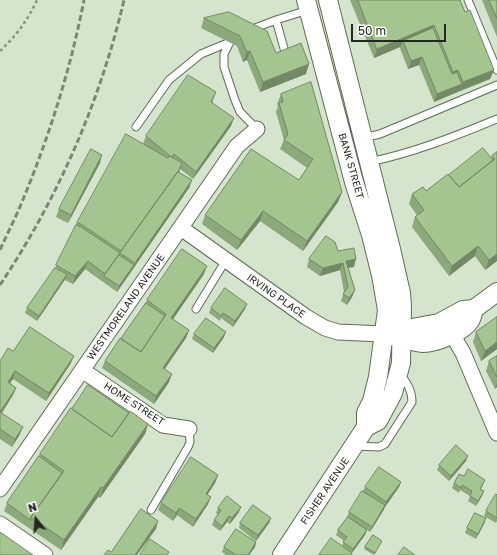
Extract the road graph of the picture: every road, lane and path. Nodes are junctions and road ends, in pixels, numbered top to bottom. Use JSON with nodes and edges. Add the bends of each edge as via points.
{"nodes":[{"id":1,"x":37,"y":0,"type":"edge"},
{"id":2,"x":328,"y":0,"type":"edge"},
{"id":3,"x":468,"y":0,"type":"edge"},
{"id":4,"x":307,"y":5,"type":"edge"},
{"id":5,"x":276,"y":20,"type":"junction"},
{"id":6,"x":246,"y":32,"type":"edge"},
{"id":7,"x":0,"y":50,"type":"edge"},
{"id":8,"x":285,"y":52,"type":"edge"},
{"id":9,"x":497,"y":70,"type":"edge"},
{"id":10,"x":497,"y":85,"type":"edge"},
{"id":11,"x":497,"y":119,"type":"edge"},
{"id":12,"x":136,"y":128,"type":"dead end"},
{"id":13,"x":257,"y":129,"type":"joint"},
{"id":14,"x":363,"y":138,"type":"junction"},
{"id":15,"x":369,"y":162,"type":"junction"},
{"id":16,"x":181,"y":228,"type":"junction"},
{"id":17,"x":226,"y":260,"type":"junction"},
{"id":18,"x":497,"y":292,"type":"edge"},
{"id":19,"x":196,"y":309,"type":"dead end"},
{"id":20,"x":474,"y":309,"type":"junction"},
{"id":21,"x":383,"y":334,"type":"junction"},
{"id":22,"x":402,"y":334,"type":"junction"},
{"id":23,"x":452,"y":334,"type":"junction"},
{"id":24,"x":82,"y":370,"type":"junction"},
{"id":25,"x":399,"y":372,"type":"junction"},
{"id":26,"x":366,"y":427,"type":"junction"},
{"id":27,"x":189,"y":430,"type":"joint"},
{"id":28,"x":497,"y":433,"type":"edge"},
{"id":29,"x":354,"y":446,"type":"junction"},
{"id":30,"x":0,"y":489,"type":"edge"},
{"id":31,"x":151,"y":510,"type":"dead end"},
{"id":32,"x":0,"y":524,"type":"edge"},
{"id":33,"x":45,"y":555,"type":"edge"},
{"id":34,"x":282,"y":555,"type":"edge"}],
"edges":[{"from":1,"to":7,"type":"path","via":[[29,17],[10,42]]},
{"from":2,"to":14,"type":"street","name":"BANK STREET"},
{"from":3,"to":9,"type":"lane"},
{"from":4,"to":5,"type":"lane"},
{"from":4,"to":21,"type":"street","name":"BANK STREET","via":[[381,275],[387,310]]},
{"from":5,"to":6,"type":"lane"},
{"from":5,"to":8,"type":"lane"},
{"from":10,"to":14,"type":"lane","via":[[380,134]]},
{"from":11,"to":15,"type":"lane","via":[[448,139]]},
{"from":12,"to":13,"type":"lane","via":[[169,80],[201,54],[230,42],[224,54],[224,67],[234,100],[240,112]]},
{"from":13,"to":16,"type":"street","name":"WESTMORELAND AVENUE","via":[[237,146]]},
{"from":14,"to":15,"type":"street","name":"BANK STREET"},
{"from":15,"to":22,"type":"street","name":"BANK STREET","via":[[401,293]]},
{"from":16,"to":17,"type":"street","name":"IRVING PLACE"},
{"from":16,"to":24,"type":"street","name":"WESTMORELAND AVENUE"},
{"from":17,"to":19,"type":"lane"},
{"from":17,"to":21,"type":"street","name":"IRVING PLACE","via":[[306,318],[325,328],[338,332]]},
{"from":18,"to":20,"type":"street"},
{"from":20,"to":22,"type":"street","via":[[463,310],[439,323]]},
{"from":20,"to":23,"type":"street","via":[[467,325]]},
{"from":21,"to":22,"type":"street"},
{"from":21,"to":26,"type":"street","name":"FISHER AVENUE","via":[[372,401],[366,413]]},
{"from":22,"to":23,"type":"street","via":[[423,342],[432,342]]},
{"from":22,"to":25,"type":"street","name":"FISHER AVENUE"},
{"from":23,"to":28,"type":"street","via":[[463,353]]},
{"from":24,"to":27,"type":"street","name":"HOME STREET","via":[[163,425]]},
{"from":24,"to":30,"type":"street","name":"WESTMORELAND AVENUE"},
{"from":25,"to":26,"type":"street","name":"FISHER AVENUE","via":[[393,393],[378,421]]},
{"from":25,"to":29,"type":"lane","via":[[410,387],[412,402],[385,444],[379,447]]},
{"from":26,"to":29,"type":"street","name":"FISHER AVENUE"},
{"from":27,"to":31,"type":"lane","via":[[190,442]]},
{"from":29,"to":34,"type":"street","name":"FISHER AVENUE"},
{"from":32,"to":33,"type":"street"}]}
